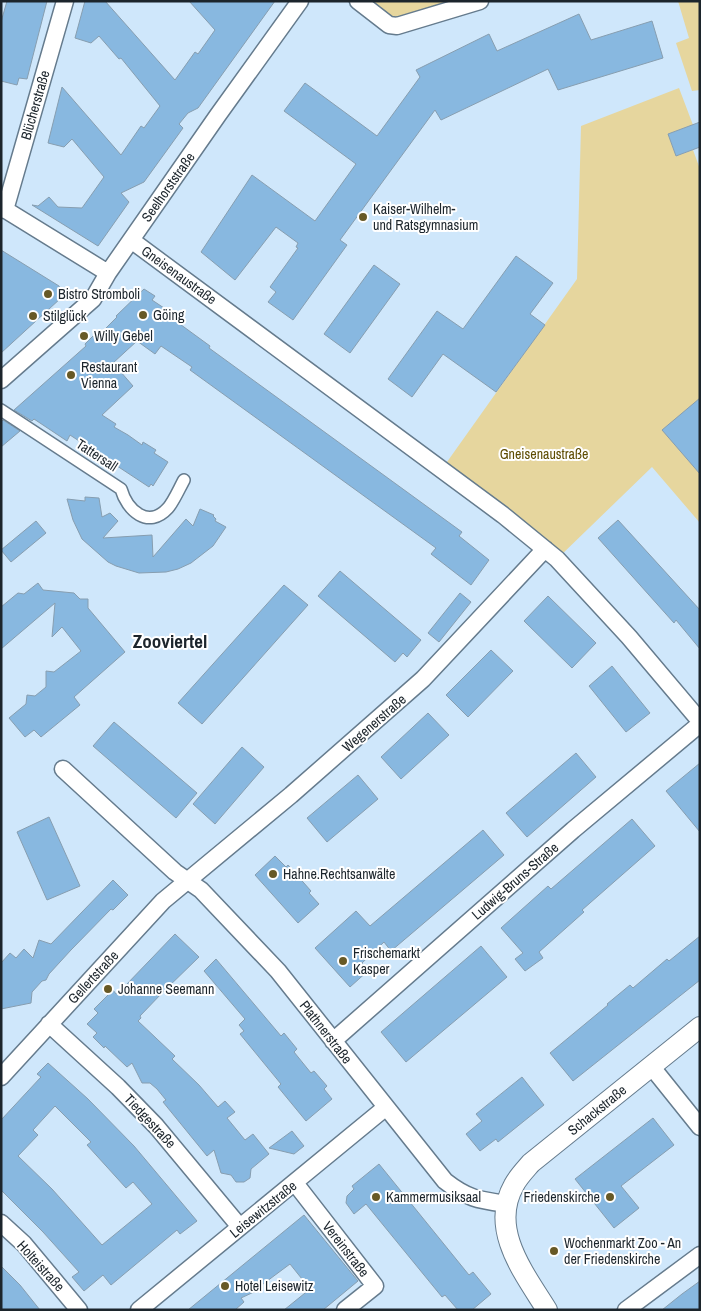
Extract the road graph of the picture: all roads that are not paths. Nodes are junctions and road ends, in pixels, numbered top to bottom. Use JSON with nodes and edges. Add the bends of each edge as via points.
{"nodes":[{"id":1,"x":65,"y":1,"type":"edge"},
{"id":2,"x":300,"y":1,"type":"edge"},
{"id":3,"x":358,"y":1,"type":"edge"},
{"id":4,"x":480,"y":1,"type":"edge"},
{"id":5,"x":3,"y":208,"type":"edge"},
{"id":6,"x":131,"y":240,"type":"junction"},
{"id":7,"x":108,"y":273,"type":"junction"},
{"id":8,"x":1,"y":380,"type":"edge"},
{"id":9,"x":1,"y":410,"type":"edge"},
{"id":10,"x":184,"y":480,"type":"dead end"},
{"id":11,"x":545,"y":549,"type":"junction"},
{"id":12,"x":700,"y":723,"type":"edge"},
{"id":13,"x":63,"y":769,"type":"dead end"},
{"id":14,"x":187,"y":880,"type":"junction"},
{"id":15,"x":49,"y":1024,"type":"junction"},
{"id":16,"x":700,"y":1027,"type":"edge"},
{"id":17,"x":333,"y":1041,"type":"junction"},
{"id":18,"x":651,"y":1066,"type":"junction"},
{"id":19,"x":1,"y":1077,"type":"edge"},
{"id":20,"x":385,"y":1108,"type":"junction"},
{"id":21,"x":700,"y":1127,"type":"edge"},
{"id":22,"x":294,"y":1183,"type":"junction"},
{"id":23,"x":507,"y":1204,"type":"junction"},
{"id":24,"x":1,"y":1224,"type":"edge"},
{"id":25,"x":240,"y":1227,"type":"junction"},
{"id":26,"x":700,"y":1255,"type":"edge"},
{"id":27,"x":545,"y":1309,"type":"edge"},
{"id":28,"x":79,"y":1310,"type":"edge"},
{"id":29,"x":139,"y":1310,"type":"edge"},
{"id":30,"x":345,"y":1310,"type":"edge"},
{"id":31,"x":626,"y":1310,"type":"edge"}],
"edges":[{"from":1,"to":5,"type":"street","name":"Blücherstraße"},
{"from":2,"to":6,"type":"street","name":"Seelhorststraße"},
{"from":3,"to":4,"type":"street","via":[[389,25],[397,26]]},
{"from":5,"to":7,"type":"street"},
{"from":6,"to":7,"type":"street","name":"Seelhorststraße"},
{"from":6,"to":11,"type":"street","name":"Gneisenaustraße"},
{"from":7,"to":8,"type":"street","name":"Seelhorststraße","via":[[92,299]]},
{"from":9,"to":10,"type":"street","name":"Tattersall","via":[[122,488],[124,499],[133,512],[145,517],[156,517],[168,508]]},
{"from":11,"to":12,"type":"street","name":"Gneisenaustraße","via":[[629,637]]},
{"from":11,"to":14,"type":"street","name":"Wegenerstraße","via":[[423,679]]},
{"from":12,"to":17,"type":"street","name":"Ludwig-Bruns-Straße"},
{"from":13,"to":14,"type":"street","name":"Plathnerstraße","via":[[174,872]]},
{"from":14,"to":15,"type":"street","name":"Gellertstraße"},
{"from":14,"to":17,"type":"street","name":"Plathnerstraße","via":[[201,890],[278,971]]},
{"from":15,"to":19,"type":"street","name":"Gellertstraße"},
{"from":15,"to":25,"type":"street","name":"Tiedgestraße","via":[[156,1126]]},
{"from":16,"to":18,"type":"street","name":"Schackstraße"},
{"from":17,"to":20,"type":"street","name":"Plathnerstraße"},
{"from":18,"to":21,"type":"street"},
{"from":18,"to":23,"type":"street","name":"Schackstraße","via":[[531,1163],[514,1185]]},
{"from":20,"to":22,"type":"street","name":"Leisewitzstraße"},
{"from":20,"to":23,"type":"street","name":"Plathnerstraße","via":[[445,1181],[461,1193]]},
{"from":22,"to":25,"type":"street","name":"Leisewitzstraße"},
{"from":22,"to":30,"type":"street","name":"Vereinstraße","via":[[374,1286]]},
{"from":23,"to":27,"type":"street","via":[[508,1240]]},
{"from":24,"to":28,"type":"street","name":"Holteistraße","via":[[24,1244]]},
{"from":25,"to":29,"type":"street","name":"Leisewitzstraße"},
{"from":26,"to":31,"type":"street"}]}
